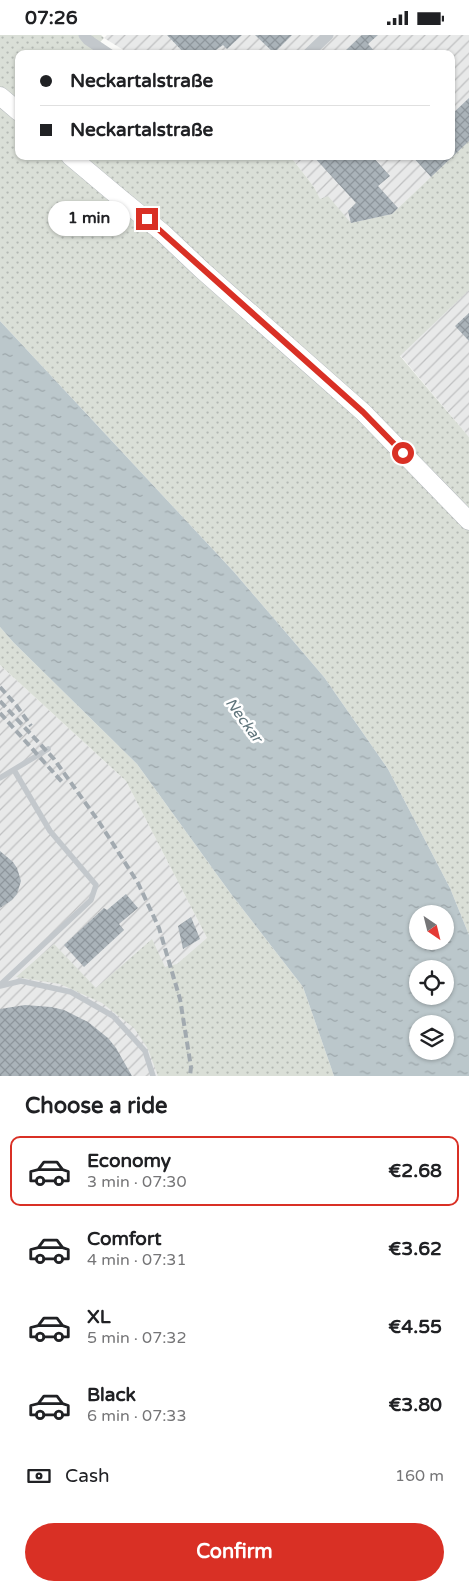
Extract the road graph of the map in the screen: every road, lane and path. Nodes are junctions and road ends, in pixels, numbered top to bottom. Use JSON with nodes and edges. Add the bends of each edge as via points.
{"nodes":[{"id":1,"x":84,"y":35,"type":"edge"},
{"id":2,"x":328,"y":35,"type":"edge"},
{"id":3,"x":104,"y":50,"type":"edge"},
{"id":4,"x":312,"y":50,"type":"edge"},
{"id":5,"x":0,"y":96,"type":"edge"},
{"id":6,"x":15,"y":109,"type":"edge"},
{"id":7,"x":75,"y":160,"type":"edge"},
{"id":8,"x":469,"y":521,"type":"edge"},
{"id":9,"x":48,"y":749,"type":"dead end"},
{"id":10,"x":14,"y":770,"type":"junction"},
{"id":11,"x":0,"y":778,"type":"edge"},
{"id":12,"x":0,"y":986,"type":"edge"},
{"id":13,"x":153,"y":1076,"type":"edge"}],
"edges":[{"from":1,"to":3,"type":"street"},
{"from":2,"to":4,"type":"street"},
{"from":5,"to":6,"type":"main road"},
{"from":7,"to":8,"type":"main road","via":[[163,233],[363,412]]},
{"from":9,"to":10,"type":"lane"},
{"from":10,"to":11,"type":"lane"},
{"from":10,"to":12,"type":"lane","via":[[50,831],[96,885],[91,900]]},
{"from":12,"to":13,"type":"lane","via":[[21,981],[71,992],[113,1016],[145,1051]]}]}
